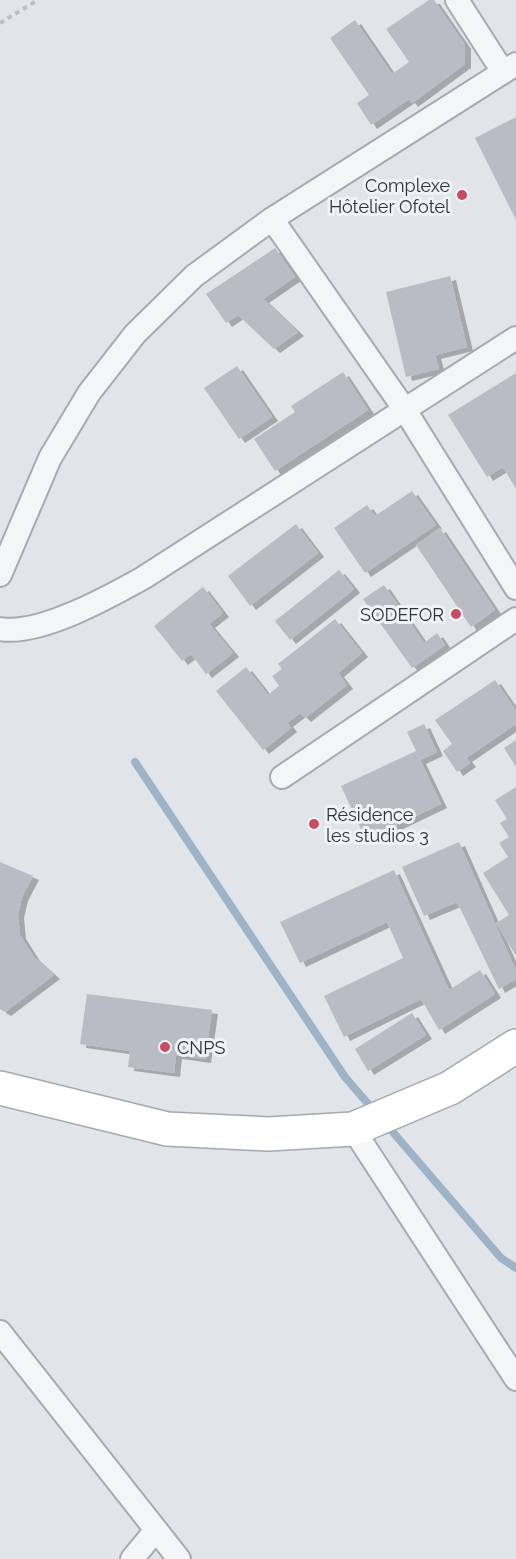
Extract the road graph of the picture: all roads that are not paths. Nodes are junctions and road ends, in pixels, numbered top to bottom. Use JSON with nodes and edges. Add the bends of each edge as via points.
{"nodes":[{"id":1,"x":457,"y":0,"type":"edge"},
{"id":2,"x":509,"y":68,"type":"edge"},
{"id":3,"x":272,"y":219,"type":"junction"},
{"id":4,"x":516,"y":338,"type":"edge"},
{"id":5,"x":405,"y":410,"type":"junction"},
{"id":6,"x":0,"y":575,"type":"edge"},
{"id":7,"x":516,"y":588,"type":"edge"},
{"id":8,"x":516,"y":619,"type":"edge"},
{"id":9,"x":0,"y":629,"type":"edge"},
{"id":10,"x":282,"y":777,"type":"dead end"},
{"id":11,"x":516,"y":1046,"type":"edge"},
{"id":12,"x":0,"y":1088,"type":"edge"},
{"id":13,"x":353,"y":1129,"type":"junction"},
{"id":14,"x":0,"y":1332,"type":"edge"},
{"id":15,"x":516,"y":1379,"type":"edge"},
{"id":16,"x":156,"y":1530,"type":"junction"},
{"id":17,"x":132,"y":1559,"type":"edge"},
{"id":18,"x":179,"y":1559,"type":"edge"}],
"edges":[{"from":1,"to":2,"type":"street"},
{"from":2,"to":3,"type":"street"},
{"from":3,"to":5,"type":"street"},
{"from":3,"to":6,"type":"street","via":[[194,276],[135,334],[89,393],[50,458]]},
{"from":4,"to":5,"type":"street"},
{"from":5,"to":7,"type":"street"},
{"from":5,"to":9,"type":"street","via":[[97,604],[42,624]]},
{"from":8,"to":10,"type":"street"},
{"from":11,"to":13,"type":"main road","via":[[450,1088]]},
{"from":12,"to":13,"type":"main road","via":[[167,1129],[269,1134]]},
{"from":13,"to":15,"type":"street"},
{"from":14,"to":16,"type":"street"},
{"from":16,"to":17,"type":"street"},
{"from":16,"to":18,"type":"street"}]}
